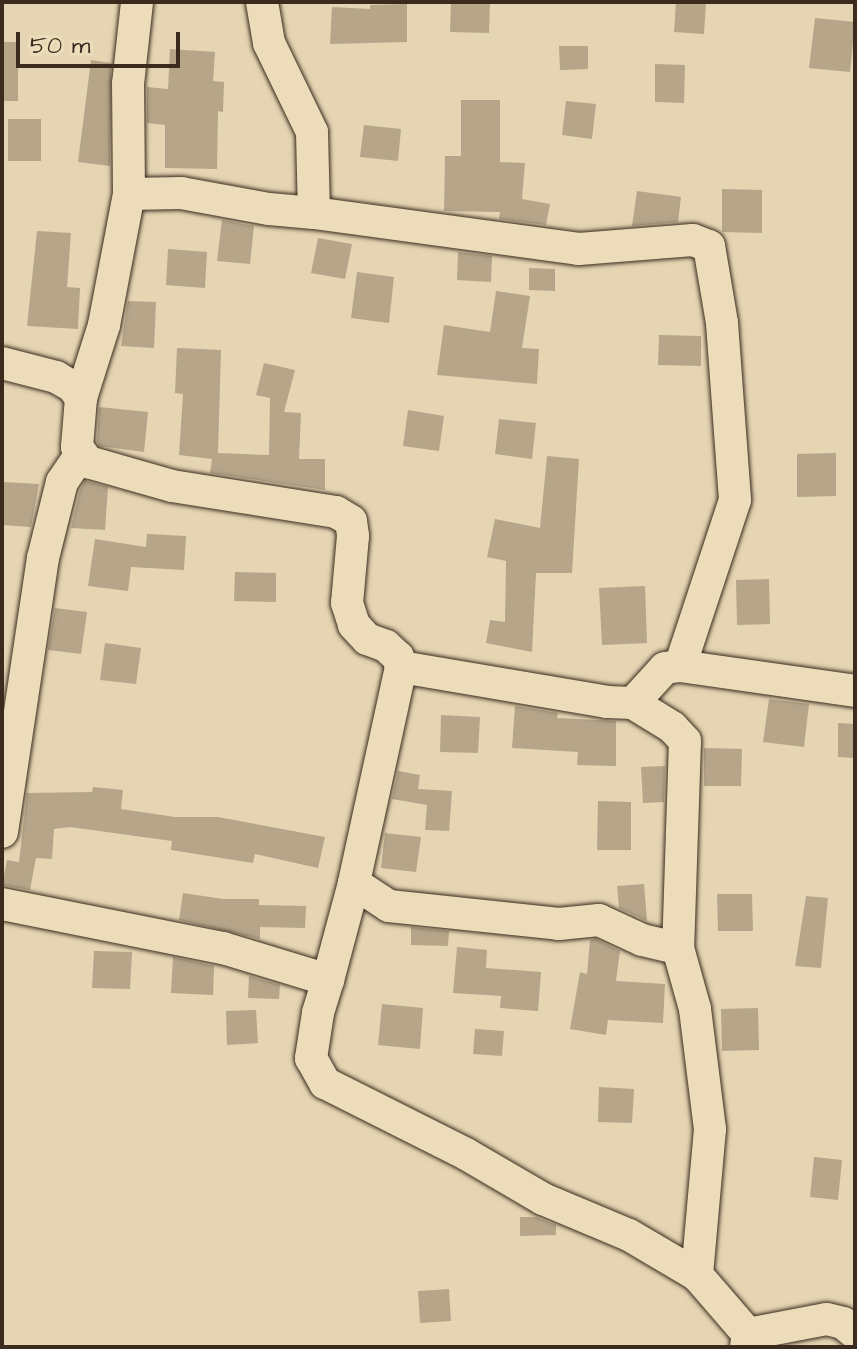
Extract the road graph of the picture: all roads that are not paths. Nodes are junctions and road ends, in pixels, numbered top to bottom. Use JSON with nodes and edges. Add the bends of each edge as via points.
{"nodes":[{"id":1,"x":137,"y":2,"type":"edge"},
{"id":2,"x":262,"y":2,"type":"edge"},
{"id":3,"x":129,"y":194,"type":"junction"},
{"id":4,"x":314,"y":213,"type":"junction"},
{"id":5,"x":2,"y":363,"type":"edge"},
{"id":6,"x":81,"y":398,"type":"junction"},
{"id":7,"x":80,"y":455,"type":"junction"},
{"id":8,"x":680,"y":666,"type":"junction"},
{"id":9,"x":401,"y":667,"type":"junction"},
{"id":10,"x":855,"y":691,"type":"edge"},
{"id":11,"x":633,"y":703,"type":"junction"},
{"id":12,"x":2,"y":832,"type":"edge"},
{"id":13,"x":354,"y":883,"type":"junction"},
{"id":14,"x":2,"y":904,"type":"edge"},
{"id":15,"x":678,"y":948,"type":"junction"},
{"id":16,"x":328,"y":980,"type":"junction"},
{"id":17,"x":697,"y":1275,"type":"junction"},
{"id":18,"x":855,"y":1333,"type":"edge"},
{"id":19,"x":747,"y":1340,"type":"edge"}],
"edges":[{"from":1,"to":3,"type":"street","via":[[128,84]]},
{"from":2,"to":4,"type":"street","via":[[269,43],[312,132]]},
{"from":3,"to":4,"type":"street","via":[[181,193]]},
{"from":3,"to":6,"type":"street","via":[[104,325]]},
{"from":4,"to":8,"type":"street","via":[[579,249],[693,240],[709,246],[722,323],[735,500]]},
{"from":5,"to":6,"type":"street","via":[[56,377]]},
{"from":6,"to":7,"type":"street","via":[[76,435]]},
{"from":7,"to":9,"type":"street","via":[[100,466],[172,486],[336,512],[351,521],[347,603],[354,625],[367,639],[386,646]]},
{"from":7,"to":12,"type":"street","via":[[62,482],[43,558]]},
{"from":8,"to":10,"type":"street"},
{"from":8,"to":11,"type":"street","via":[[665,668]]},
{"from":9,"to":11,"type":"street"},
{"from":9,"to":13,"type":"street"},
{"from":11,"to":15,"type":"street","via":[[685,741]]},
{"from":13,"to":15,"type":"street","via":[[389,906],[559,924],[599,920],[642,940]]},
{"from":13,"to":16,"type":"street"},
{"from":14,"to":16,"type":"street","via":[[223,948]]},
{"from":15,"to":17,"type":"street","via":[[695,1009],[710,1129]]},
{"from":16,"to":17,"type":"street","via":[[311,1058],[325,1083],[543,1199],[629,1235]]},
{"from":17,"to":19,"type":"street"},
{"from":18,"to":19,"type":"street","via":[[827,1319]]}]}
